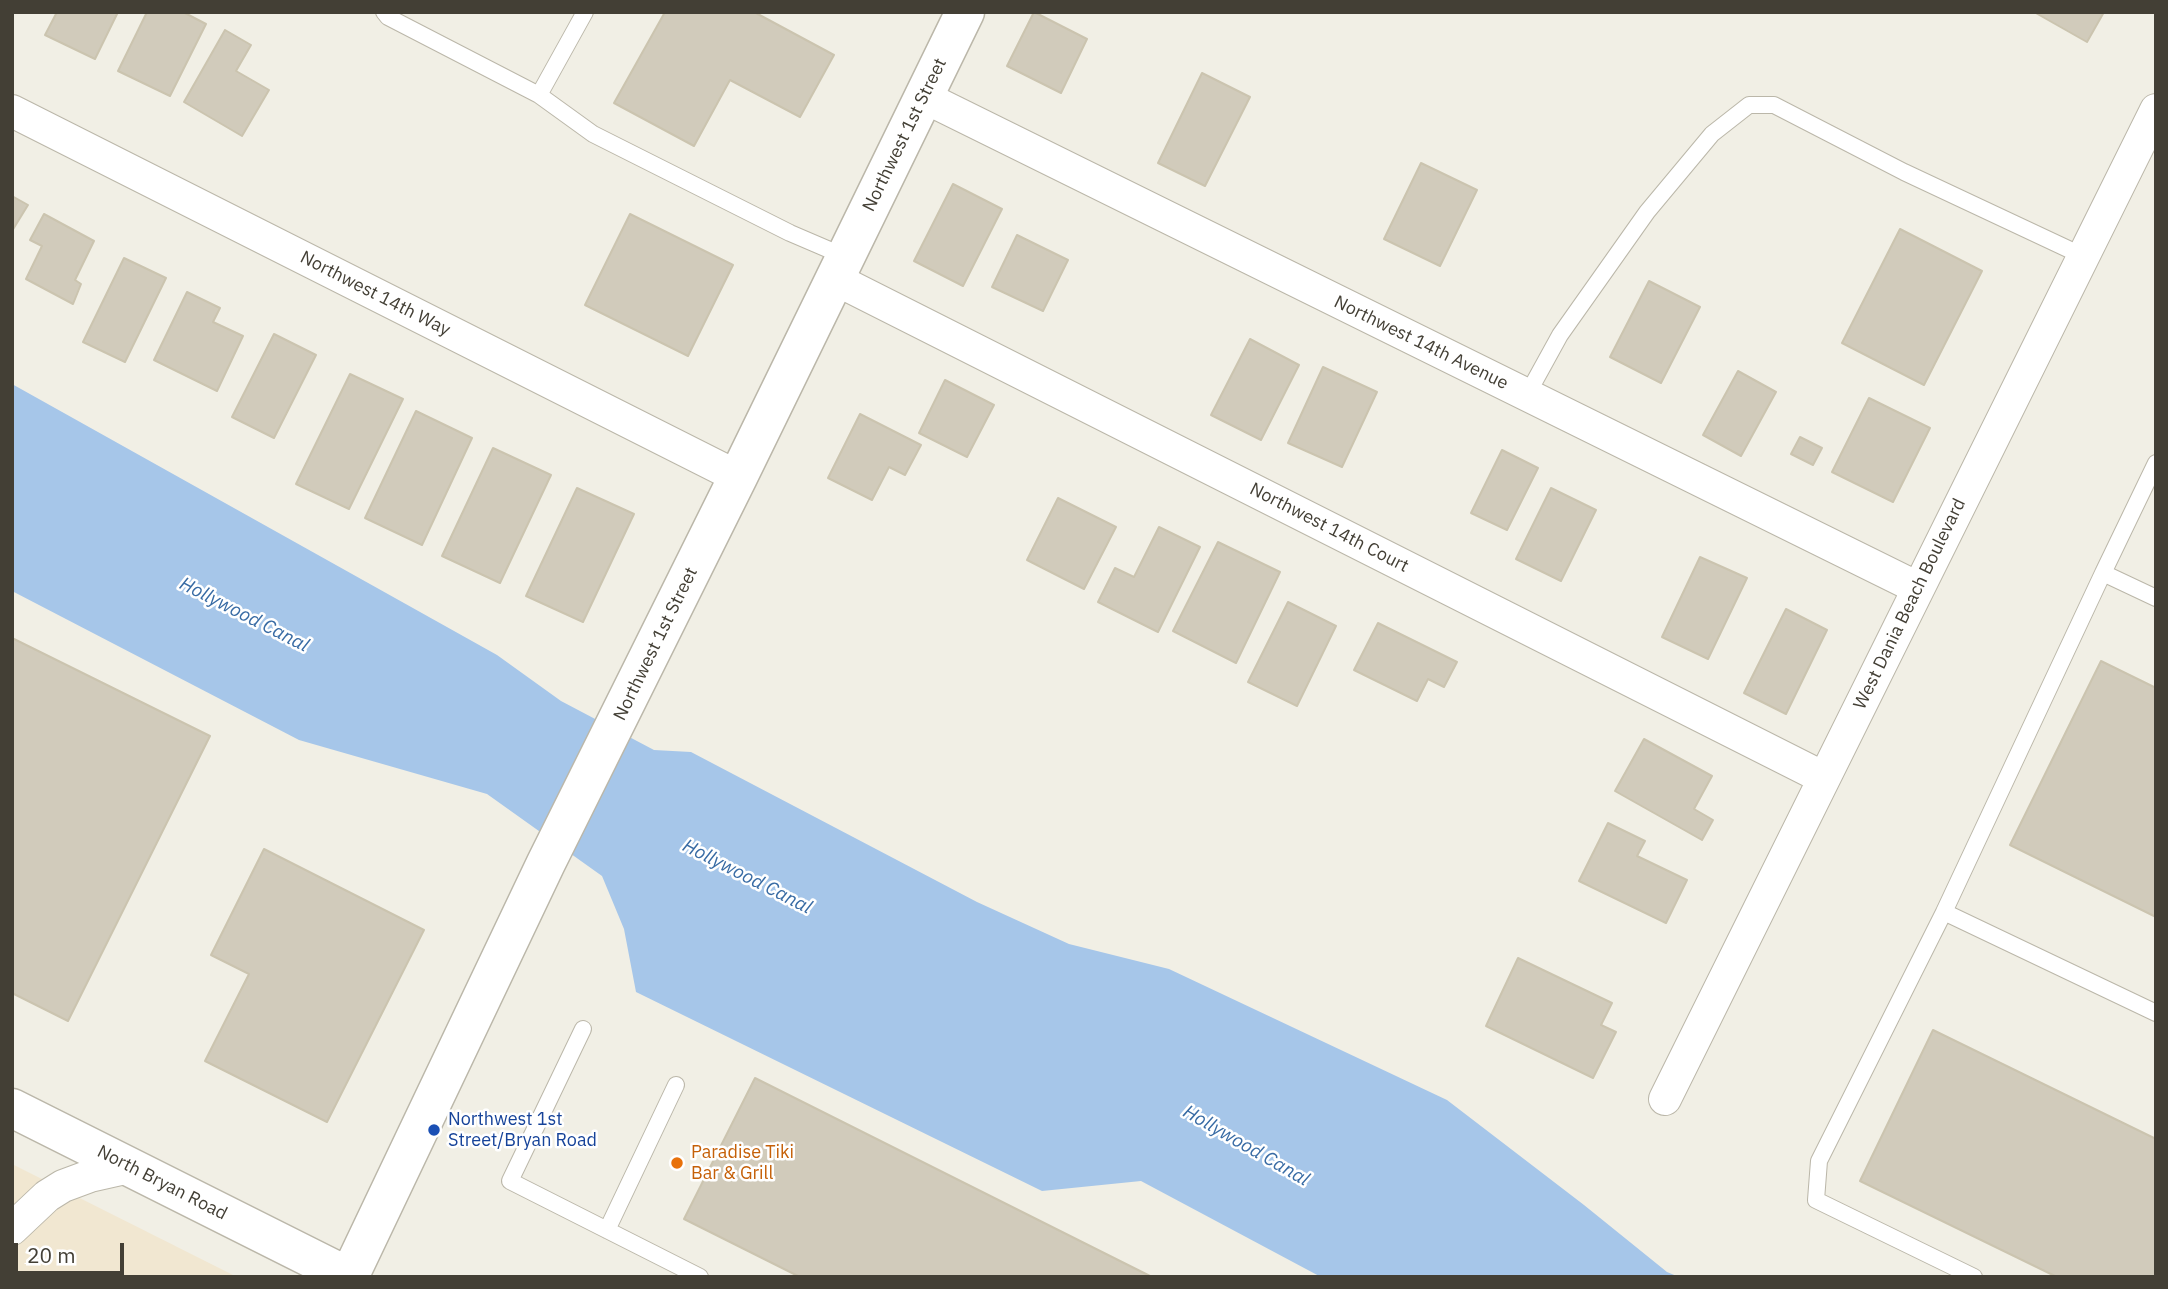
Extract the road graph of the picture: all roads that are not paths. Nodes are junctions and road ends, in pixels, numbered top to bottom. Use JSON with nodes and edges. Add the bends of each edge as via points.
{"nodes":[{"id":1,"x":384,"y":12,"type":"edge"},
{"id":2,"x":585,"y":12,"type":"edge"},
{"id":3,"x":957,"y":15,"type":"edge"},
{"id":4,"x":539,"y":95,"type":"junction"},
{"id":5,"x":924,"y":97,"type":"junction"},
{"id":6,"x":2156,"y":110,"type":"edge"},
{"id":7,"x":12,"y":111,"type":"edge"},
{"id":8,"x":2083,"y":256,"type":"junction"},
{"id":9,"x":840,"y":268,"type":"junction"},
{"id":10,"x":1527,"y":395,"type":"junction"},
{"id":11,"x":2156,"y":463,"type":"edge"},
{"id":12,"x":738,"y":477,"type":"junction"},
{"id":13,"x":2103,"y":573,"type":"junction"},
{"id":14,"x":1918,"y":588,"type":"junction"},
{"id":15,"x":2156,"y":598,"type":"edge"},
{"id":16,"x":1824,"y":778,"type":"junction"},
{"id":17,"x":1944,"y":912,"type":"junction"},
{"id":18,"x":2156,"y":1013,"type":"edge"},
{"id":19,"x":583,"y":1029,"type":"dead end"},
{"id":20,"x":676,"y":1085,"type":"dead end"},
{"id":21,"x":1665,"y":1099,"type":"dead end"},
{"id":22,"x":12,"y":1108,"type":"edge"},
{"id":23,"x":130,"y":1167,"type":"junction"},
{"id":24,"x":12,"y":1229,"type":"edge"},
{"id":25,"x":607,"y":1230,"type":"junction"},
{"id":26,"x":349,"y":1277,"type":"edge"},
{"id":27,"x":700,"y":1277,"type":"edge"},
{"id":28,"x":1974,"y":1277,"type":"edge"}],
"edges":[{"from":1,"to":4,"type":"lane"},
{"from":2,"to":4,"type":"lane"},
{"from":3,"to":5,"type":"street","name":"Northwest 1st Street"},
{"from":4,"to":9,"type":"lane","via":[[593,134],[790,233]]},
{"from":5,"to":9,"type":"street","name":"Northwest 1st Street"},
{"from":5,"to":10,"type":"street","name":"Northwest 14th Avenue"},
{"from":6,"to":8,"type":"street","name":"West Dania Beach Boulevard"},
{"from":7,"to":12,"type":"street","name":"Northwest 14th Way"},
{"from":8,"to":10,"type":"lane","via":[[1774,105],[1749,105],[1712,134],[1647,212],[1560,335]]},
{"from":8,"to":14,"type":"street","name":"West Dania Beach Boulevard"},
{"from":9,"to":12,"type":"street","name":"Northwest 1st Street"},
{"from":9,"to":16,"type":"street","name":"Northwest 14th Court"},
{"from":10,"to":14,"type":"street","name":"Northwest 14th Avenue"},
{"from":11,"to":13,"type":"lane"},
{"from":12,"to":26,"type":"street","name":"Northwest 1st Street","via":[[545,863]]},
{"from":13,"to":15,"type":"lane"},
{"from":13,"to":17,"type":"lane"},
{"from":14,"to":16,"type":"street","name":"West Dania Beach Boulevard"},
{"from":16,"to":21,"type":"street","name":"West Dania Beach Boulevard"},
{"from":17,"to":18,"type":"lane"},
{"from":17,"to":28,"type":"lane","via":[[1819,1161],[1816,1200]]},
{"from":19,"to":25,"type":"lane","via":[[510,1181]]},
{"from":20,"to":25,"type":"lane"},
{"from":22,"to":23,"type":"street","name":"North Bryan Road"},
{"from":23,"to":24,"type":"street","via":[[63,1186]]},
{"from":23,"to":26,"type":"street","name":"North Bryan Road"},
{"from":25,"to":27,"type":"lane"}]}
